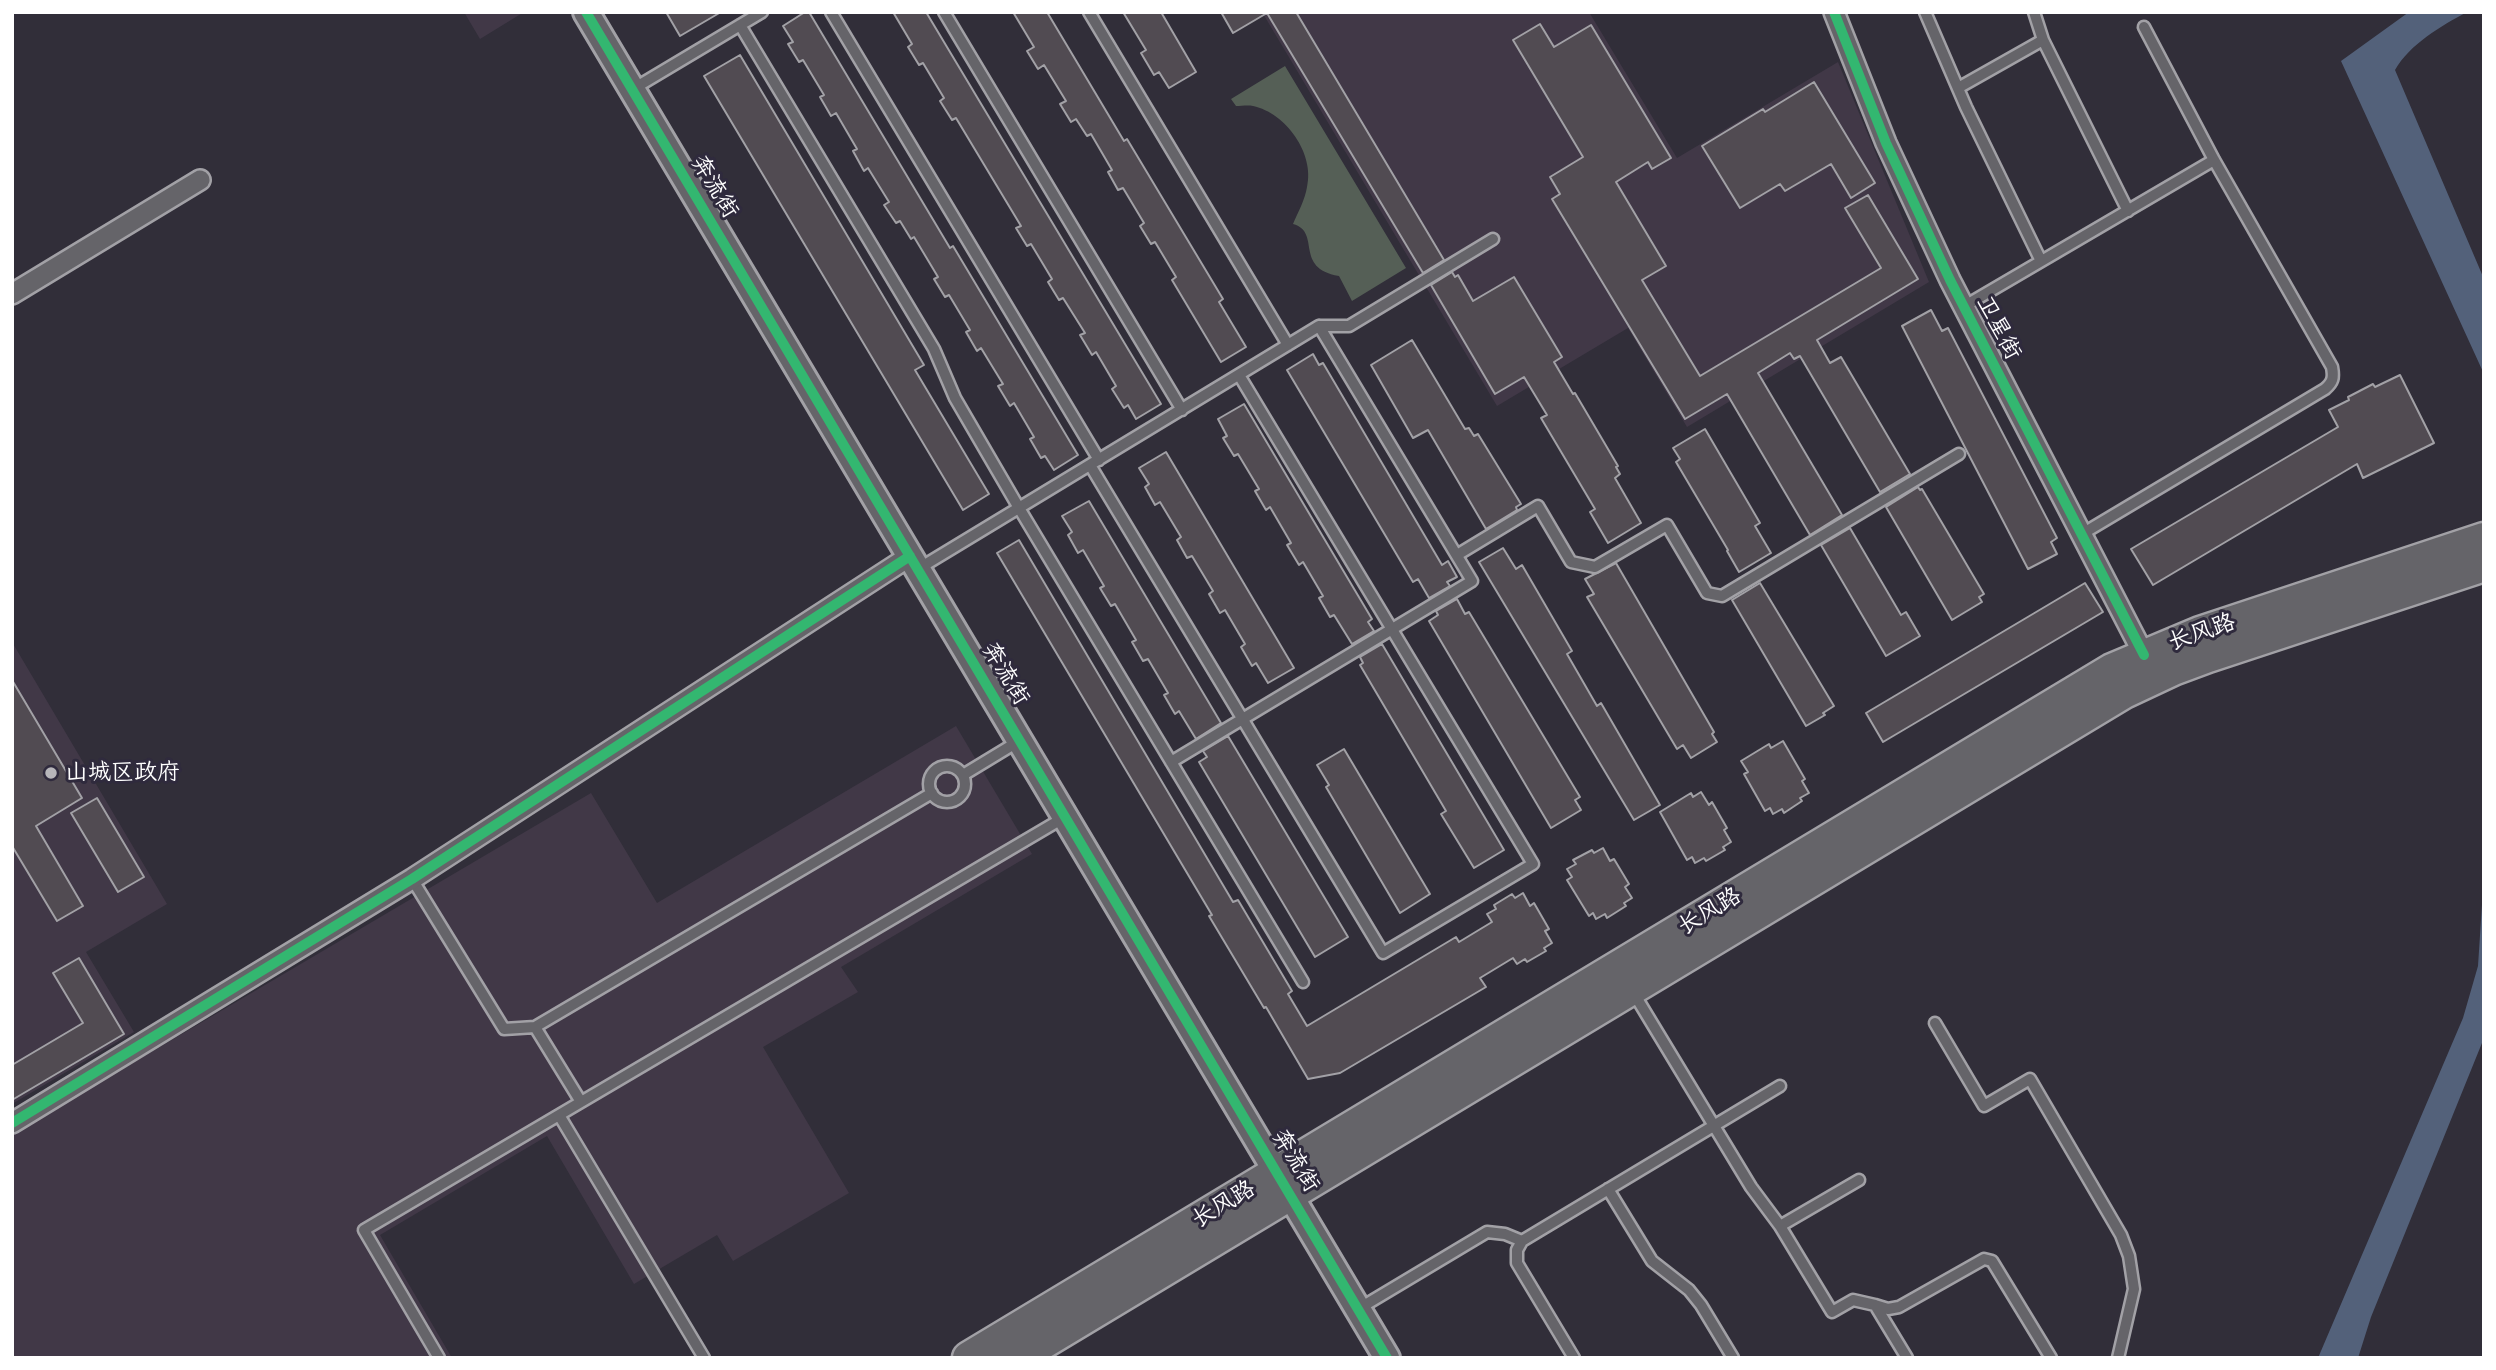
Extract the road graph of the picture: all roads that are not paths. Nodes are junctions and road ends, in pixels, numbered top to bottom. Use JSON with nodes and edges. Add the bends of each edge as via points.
{"nodes":[{"id":1,"x":586,"y":12,"type":"edge"},
{"id":2,"x":762,"y":12,"type":"edge"},
{"id":3,"x":831,"y":12,"type":"edge"},
{"id":4,"x":944,"y":12,"type":"edge"},
{"id":5,"x":1089,"y":12,"type":"edge"},
{"id":6,"x":1834,"y":12,"type":"edge"},
{"id":7,"x":1925,"y":12,"type":"edge"},
{"id":8,"x":2034,"y":12,"type":"edge"},
{"id":9,"x":740,"y":25,"type":"junction"},
{"id":10,"x":2144,"y":27,"type":"dead end"},
{"id":11,"x":2043,"y":40,"type":"junction"},
{"id":12,"x":1958,"y":88,"type":"junction"},
{"id":13,"x":632,"y":90,"type":"junction"},
{"id":14,"x":2214,"y":160,"type":"junction"},
{"id":15,"x":200,"y":180,"type":"dead end"},
{"id":16,"x":2128,"y":211,"type":"junction"},
{"id":17,"x":1493,"y":239,"type":"dead end"},
{"id":18,"x":2041,"y":261,"type":"junction"},
{"id":19,"x":12,"y":294,"type":"edge"},
{"id":20,"x":1963,"y":307,"type":"junction"},
{"id":21,"x":1320,"y":326,"type":"junction"},
{"id":22,"x":1288,"y":345,"type":"junction"},
{"id":23,"x":1239,"y":375,"type":"junction"},
{"id":24,"x":1182,"y":410,"type":"junction"},
{"id":25,"x":1959,"y":454,"type":"dead end"},
{"id":26,"x":1095,"y":463,"type":"junction"},
{"id":27,"x":1019,"y":508,"type":"junction"},
{"id":28,"x":2082,"y":534,"type":"junction"},
{"id":29,"x":2484,"y":539,"type":"edge"},
{"id":30,"x":1457,"y":555,"type":"junction"},
{"id":31,"x":914,"y":563,"type":"junction"},
{"id":32,"x":2484,"y":565,"type":"edge"},
{"id":33,"x":1392,"y":629,"type":"junction"},
{"id":34,"x":2144,"y":655,"type":"junction"},
{"id":35,"x":1243,"y":719,"type":"junction"},
{"id":36,"x":1020,"y":741,"type":"junction"},
{"id":37,"x":1171,"y":762,"type":"junction"},
{"id":38,"x":963,"y":775,"type":"junction"},
{"id":39,"x":932,"y":793,"type":"junction"},
{"id":40,"x":1065,"y":817,"type":"junction"},
{"id":41,"x":412,"y":879,"type":"junction"},
{"id":42,"x":1303,"y":982,"type":"dead end"},
{"id":43,"x":1631,"y":988,"type":"junction"},
{"id":44,"x":1935,"y":1023,"type":"dead end"},
{"id":45,"x":535,"y":1027,"type":"junction"},
{"id":46,"x":1780,"y":1086,"type":"dead end"},
{"id":47,"x":581,"y":1102,"type":"junction"},
{"id":48,"x":559,"y":1115,"type":"junction"},
{"id":49,"x":12,"y":1123,"type":"edge"},
{"id":50,"x":1714,"y":1126,"type":"junction"},
{"id":51,"x":1859,"y":1180,"type":"dead end"},
{"id":52,"x":1284,"y":1183,"type":"junction"},
{"id":53,"x":1608,"y":1189,"type":"junction"},
{"id":54,"x":1780,"y":1226,"type":"junction"},
{"id":55,"x":1522,"y":1241,"type":"junction"},
{"id":56,"x":1875,"y":1305,"type":"junction"},
{"id":57,"x":1358,"y":1309,"type":"junction"},
{"id":58,"x":439,"y":1358,"type":"edge"},
{"id":59,"x":704,"y":1358,"type":"edge"},
{"id":60,"x":970,"y":1358,"type":"edge"},
{"id":61,"x":1017,"y":1358,"type":"edge"},
{"id":62,"x":1387,"y":1358,"type":"edge"},
{"id":63,"x":1573,"y":1358,"type":"edge"},
{"id":64,"x":1733,"y":1358,"type":"edge"},
{"id":65,"x":1907,"y":1358,"type":"edge"},
{"id":66,"x":2051,"y":1358,"type":"edge"},
{"id":67,"x":2118,"y":1358,"type":"edge"}],
"edges":[{"from":1,"to":13,"type":"street","name":"奔流街"},
{"from":2,"to":9,"type":"lane"},
{"from":3,"to":26,"type":"lane"},
{"from":4,"to":24,"type":"lane"},
{"from":5,"to":22,"type":"lane"},
{"from":6,"to":20,"type":"street","name":"卫星街","via":[[1886,143]]},
{"from":7,"to":12,"type":"lane"},
{"from":8,"to":11,"type":"lane"},
{"from":9,"to":13,"type":"lane"},
{"from":9,"to":27,"type":"lane","via":[[934,349],[956,398]]},
{"from":10,"to":14,"type":"lane"},
{"from":11,"to":12,"type":"lane"},
{"from":11,"to":16,"type":"lane"},
{"from":12,"to":18,"type":"lane"},
{"from":13,"to":31,"type":"street","name":"奔流街"},
{"from":14,"to":16,"type":"lane"},
{"from":14,"to":28,"type":"lane","via":[[2332,367],[2332,383]]},
{"from":15,"to":19,"type":"street"},
{"from":16,"to":18,"type":"lane"},
{"from":17,"to":21,"type":"lane","via":[[1349,326]]},
{"from":18,"to":20,"type":"lane"},
{"from":20,"to":28,"type":"street","name":"卫星街"},
{"from":21,"to":22,"type":"lane"},
{"from":21,"to":30,"type":"lane"},
{"from":22,"to":23,"type":"lane"},
{"from":23,"to":24,"type":"lane"},
{"from":23,"to":33,"type":"lane"},
{"from":24,"to":26,"type":"lane"},
{"from":25,"to":30,"type":"lane","via":[[1722,596],[1707,593],[1667,525],[1595,567],[1571,562],[1538,506]]},
{"from":26,"to":27,"type":"lane"},
{"from":26,"to":35,"type":"lane"},
{"from":27,"to":31,"type":"lane"},
{"from":27,"to":37,"type":"lane"},
{"from":28,"to":34,"type":"street","name":"卫星街"},
{"from":29,"to":34,"type":"main road","name":"长风路"},
{"from":30,"to":33,"type":"lane","via":[[1472,581]]},
{"from":31,"to":36,"type":"street","name":"奔流街"},
{"from":31,"to":41,"type":"street"},
{"from":32,"to":43,"type":"main road","name":"长风路","via":[[2208,656],[2146,681]]},
{"from":33,"to":35,"type":"lane"},
{"from":33,"to":35,"type":"lane","via":[[1532,864],[1487,892],[1383,953]]},
{"from":34,"to":52,"type":"main road","name":"长风路","via":[[2100,677]]},
{"from":35,"to":37,"type":"lane"},
{"from":36,"to":38,"type":"lane"},
{"from":36,"to":40,"type":"street","name":"奔流街"},
{"from":37,"to":42,"type":"lane"},
{"from":38,"to":39,"type":"lane","via":[[955,768],[941,767],[930,777]]},
{"from":38,"to":39,"type":"lane","via":[[964,792],[954,802],[940,801]]},
{"from":39,"to":45,"type":"lane"},
{"from":40,"to":47,"type":"lane"},
{"from":40,"to":52,"type":"street","name":"奔流街"},
{"from":41,"to":45,"type":"lane","via":[[504,1030]]},
{"from":41,"to":49,"type":"street"},
{"from":43,"to":50,"type":"lane"},
{"from":43,"to":52,"type":"main road","name":"长风路"},
{"from":44,"to":67,"type":"lane","via":[[1984,1106],[2030,1079],[2121,1235],[2134,1289]]},
{"from":45,"to":47,"type":"lane"},
{"from":46,"to":50,"type":"lane"},
{"from":47,"to":48,"type":"lane"},
{"from":48,"to":58,"type":"lane","via":[[364,1230]]},
{"from":48,"to":59,"type":"lane"},
{"from":50,"to":53,"type":"lane"},
{"from":50,"to":54,"type":"lane"},
{"from":51,"to":54,"type":"lane"},
{"from":52,"to":57,"type":"street","name":"奔流街"},
{"from":52,"to":60,"type":"main road","name":"长风路"},
{"from":52,"to":61,"type":"main road","name":"长风路"},
{"from":53,"to":55,"type":"lane"},
{"from":53,"to":64,"type":"lane","via":[[1652,1261],[1689,1290]]},
{"from":54,"to":56,"type":"lane","via":[[1832,1312],[1853,1300]]},
{"from":55,"to":57,"type":"lane","via":[[1487,1232]]},
{"from":55,"to":63,"type":"lane","via":[[1517,1263]]},
{"from":56,"to":65,"type":"lane"},
{"from":56,"to":66,"type":"lane","via":[[1899,1307],[1984,1259],[1992,1261]]},
{"from":57,"to":62,"type":"street","name":"奔流街"}]}
